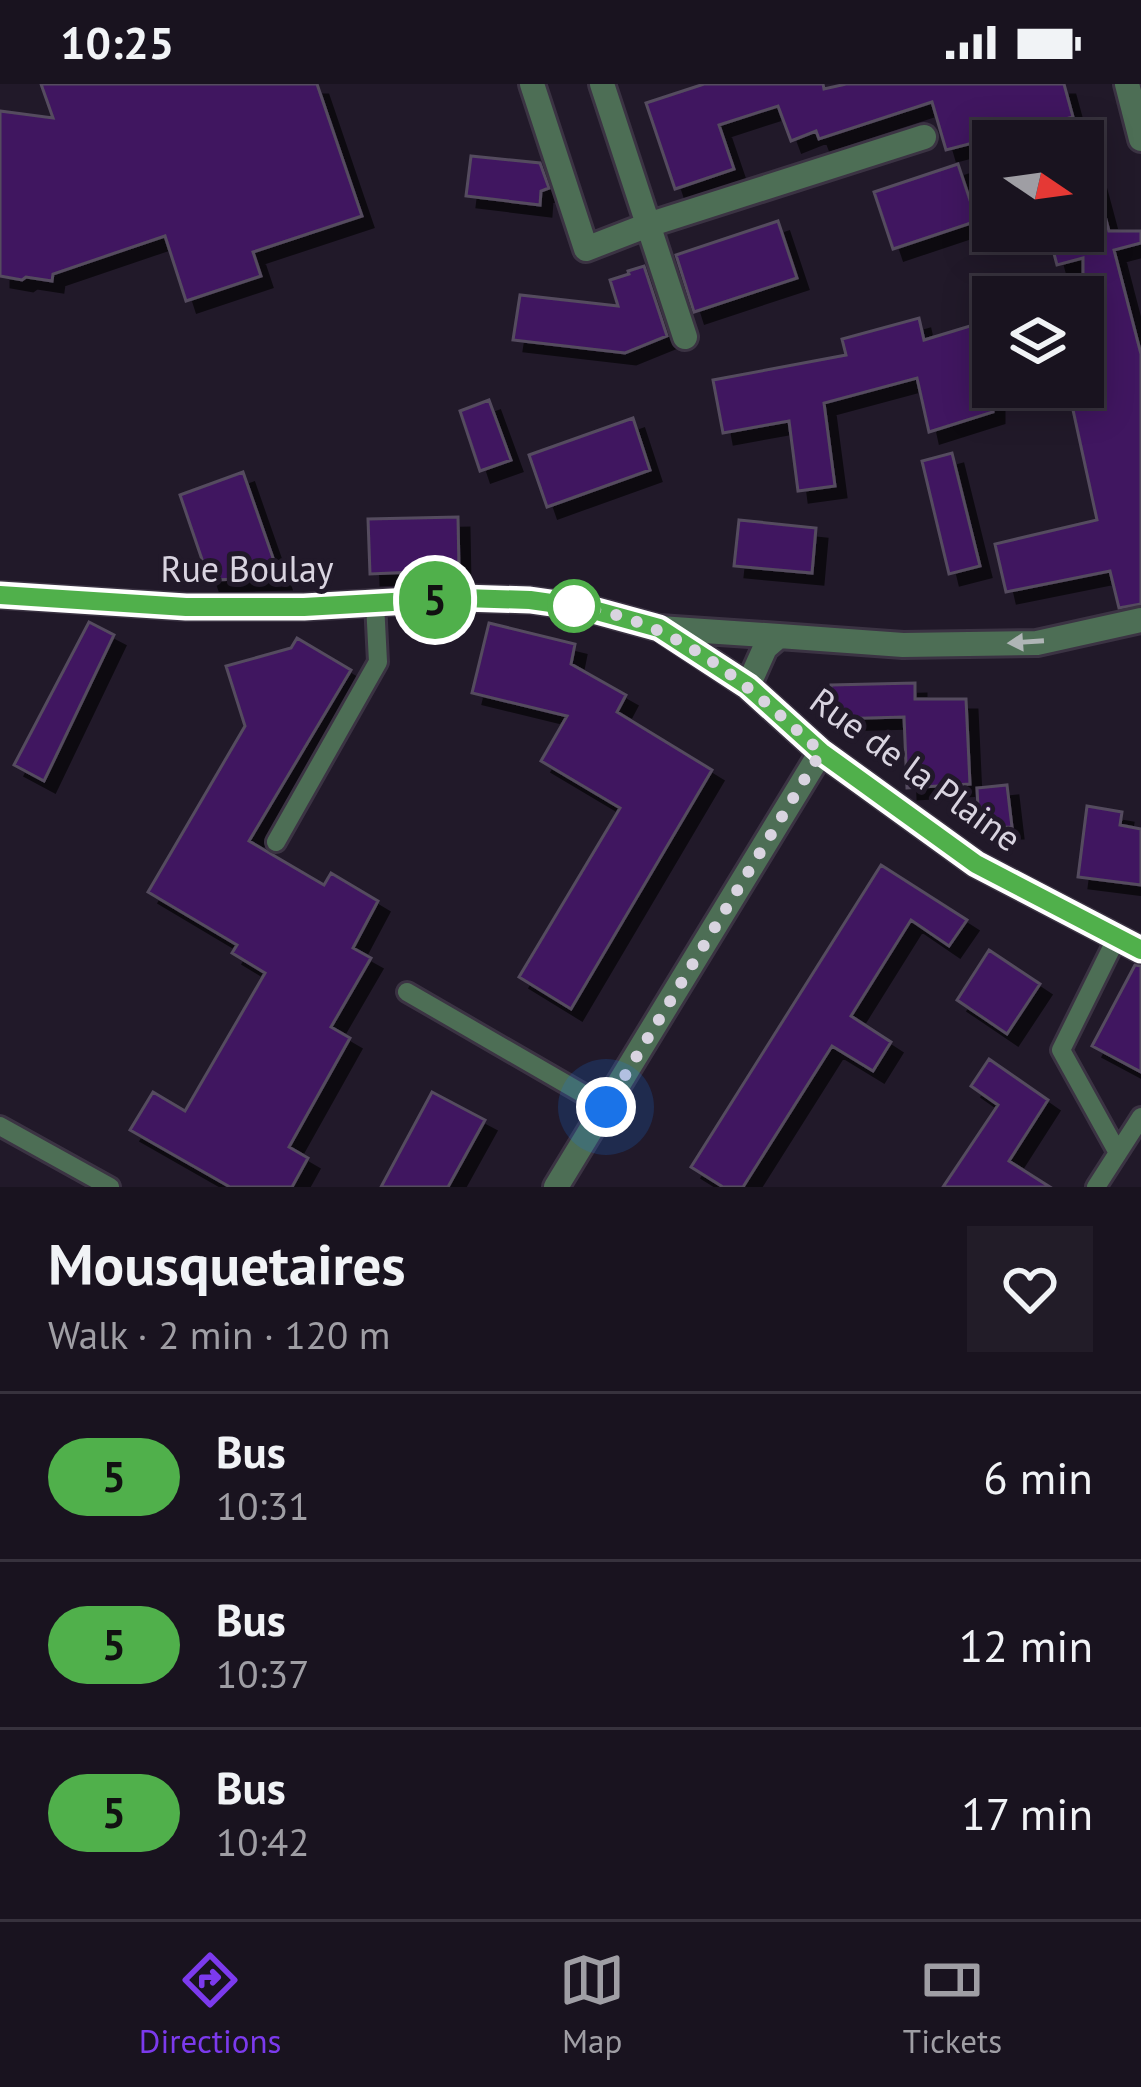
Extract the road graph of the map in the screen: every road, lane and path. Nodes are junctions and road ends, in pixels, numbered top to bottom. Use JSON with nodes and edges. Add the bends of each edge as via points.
{"nodes":[{"id":1,"x":532,"y":84,"type":"edge"},
{"id":2,"x":602,"y":84,"type":"edge"},
{"id":3,"x":1127,"y":84,"type":"edge"},
{"id":4,"x":924,"y":136,"type":"dead end"},
{"id":5,"x":1141,"y":139,"type":"edge"},
{"id":6,"x":648,"y":225,"type":"junction"},
{"id":7,"x":685,"y":337,"type":"dead end"},
{"id":8,"x":0,"y":595,"type":"edge"},
{"id":9,"x":375,"y":603,"type":"junction"},
{"id":10,"x":1141,"y":620,"type":"edge"},
{"id":11,"x":659,"y":628,"type":"junction"},
{"id":12,"x":779,"y":635,"type":"junction"},
{"id":13,"x":748,"y":686,"type":"junction"},
{"id":14,"x":821,"y":752,"type":"junction"},
{"id":15,"x":276,"y":842,"type":"dead end"},
{"id":16,"x":1117,"y":937,"type":"junction"},
{"id":17,"x":1141,"y":950,"type":"edge"},
{"id":18,"x":407,"y":992,"type":"dead end"},
{"id":19,"x":606,"y":1107,"type":"junction"},
{"id":20,"x":1141,"y":1117,"type":"edge"},
{"id":21,"x":0,"y":1126,"type":"edge"},
{"id":22,"x":1118,"y":1153,"type":"junction"},
{"id":23,"x":110,"y":1187,"type":"edge"},
{"id":24,"x":556,"y":1187,"type":"edge"},
{"id":25,"x":1096,"y":1187,"type":"edge"}],
"edges":[{"from":1,"to":6,"type":"street","via":[[586,249]]},
{"from":2,"to":6,"type":"street"},
{"from":3,"to":5,"type":"street"},
{"from":4,"to":6,"type":"street"},
{"from":6,"to":7,"type":"street"},
{"from":8,"to":9,"type":"street","name":"Rue Boulay","via":[[186,607]]},
{"from":9,"to":11,"type":"street","name":"Rue Boulay","via":[[530,600]]},
{"from":9,"to":15,"type":"lane","via":[[378,662]]},
{"from":10,"to":12,"type":"street","name":"Rue Boulay","one_way":true,"via":[[1036,643],[903,645]]},
{"from":11,"to":12,"type":"street","name":"Rue Boulay"},
{"from":11,"to":13,"type":"street","name":"Rue de la Plaine"},
{"from":12,"to":13,"type":"street"},
{"from":13,"to":14,"type":"street","name":"Rue de la Plaine"},
{"from":14,"to":16,"type":"street","name":"Rue de la Plaine","via":[[976,864]]},
{"from":14,"to":19,"type":"street"},
{"from":16,"to":17,"type":"street","name":"Rue de la Plaine"},
{"from":16,"to":22,"type":"lane","via":[[1061,1050]]},
{"from":18,"to":19,"type":"lane"},
{"from":19,"to":24,"type":"street"},
{"from":20,"to":22,"type":"lane"},
{"from":21,"to":23,"type":"lane"},
{"from":22,"to":25,"type":"lane"}]}
